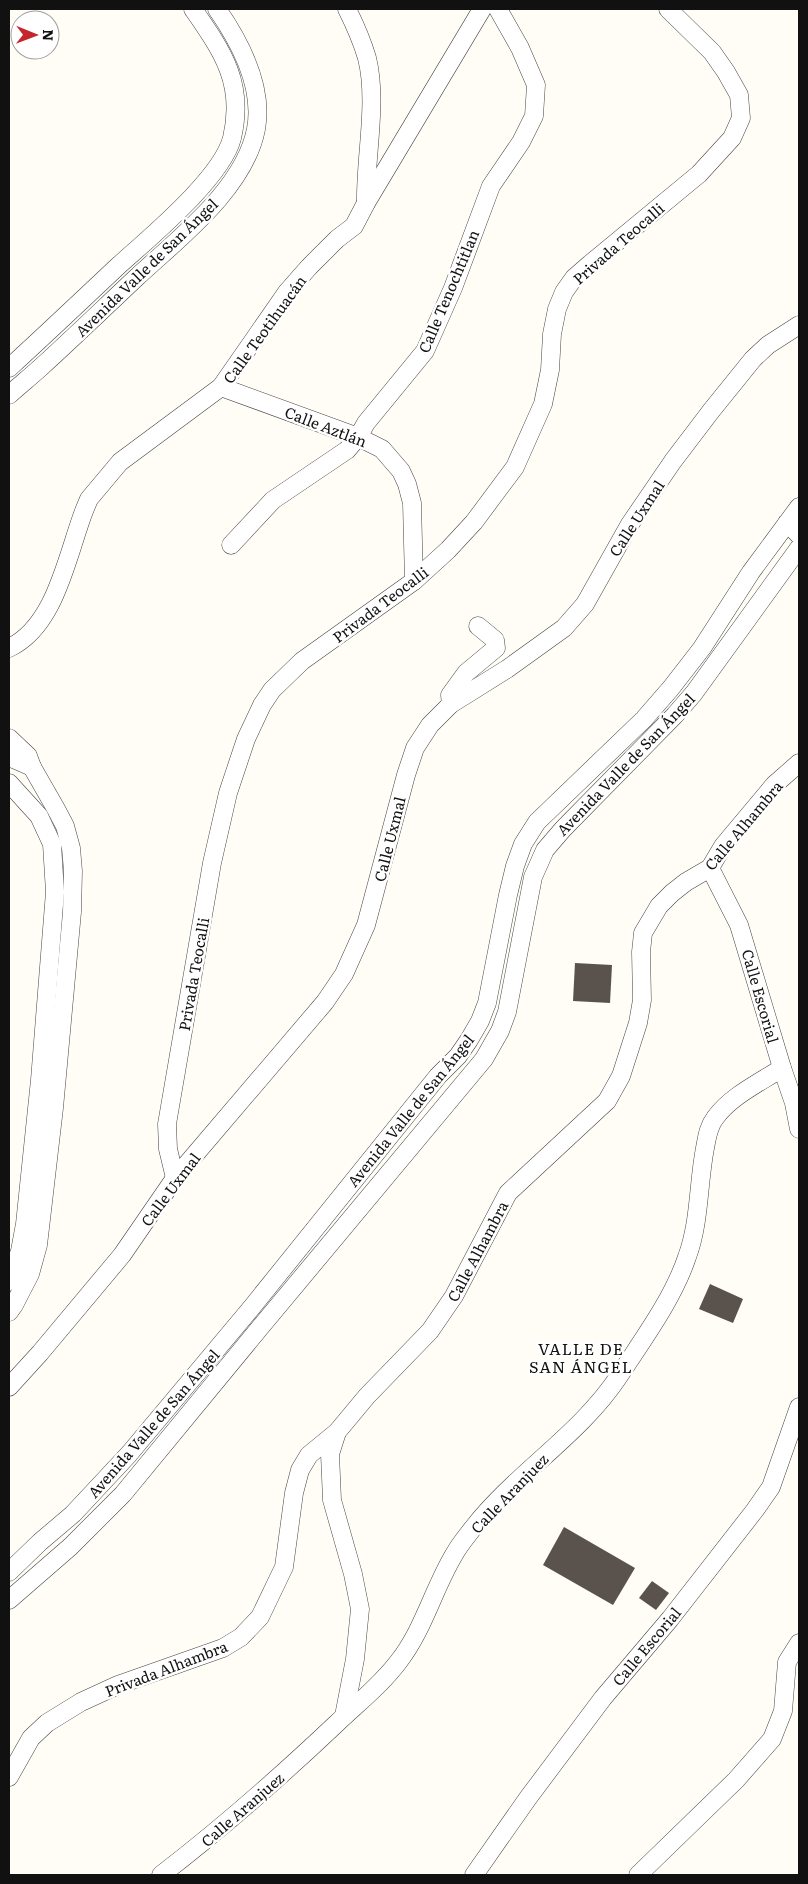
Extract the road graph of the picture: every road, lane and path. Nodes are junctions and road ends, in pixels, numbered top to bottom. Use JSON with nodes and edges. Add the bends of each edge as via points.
{"nodes":[{"id":1,"x":193,"y":9,"type":"edge"},
{"id":2,"x":217,"y":9,"type":"edge"},
{"id":3,"x":347,"y":9,"type":"edge"},
{"id":4,"x":482,"y":9,"type":"edge"},
{"id":5,"x":498,"y":9,"type":"edge"},
{"id":6,"x":668,"y":9,"type":"edge"},
{"id":7,"x":366,"y":203,"type":"junction"},
{"id":8,"x":799,"y":325,"type":"edge"},
{"id":9,"x":25,"y":354,"type":"junction"},
{"id":10,"x":9,"y":368,"type":"edge"},
{"id":11,"x":39,"y":369,"type":"junction"},
{"id":12,"x":222,"y":387,"type":"junction"},
{"id":13,"x":9,"y":395,"type":"edge"},
{"id":14,"x":358,"y":437,"type":"junction"},
{"id":15,"x":799,"y":507,"type":"edge"},
{"id":16,"x":793,"y":529,"type":"edge"},
{"id":17,"x":772,"y":542,"type":"junction"},
{"id":18,"x":232,"y":546,"type":"dead end"},
{"id":19,"x":795,"y":554,"type":"edge"},
{"id":20,"x":414,"y":581,"type":"junction"},
{"id":21,"x":478,"y":626,"type":"dead end"},
{"id":22,"x":9,"y":648,"type":"edge"},
{"id":23,"x":451,"y":704,"type":"junction"},
{"id":24,"x":9,"y":738,"type":"edge"},
{"id":25,"x":9,"y":757,"type":"edge"},
{"id":26,"x":799,"y":763,"type":"edge"},
{"id":27,"x":32,"y":767,"type":"junction"},
{"id":28,"x":9,"y":783,"type":"edge"},
{"id":29,"x":56,"y":809,"type":"junction"},
{"id":30,"x":39,"y":816,"type":"junction"},
{"id":31,"x":710,"y":868,"type":"junction"},
{"id":32,"x":782,"y":1068,"type":"junction"},
{"id":33,"x":799,"y":1129,"type":"edge"},
{"id":34,"x":175,"y":1178,"type":"junction"},
{"id":35,"x":33,"y":1224,"type":"junction"},
{"id":36,"x":9,"y":1281,"type":"edge"},
{"id":37,"x":9,"y":1312,"type":"edge"},
{"id":38,"x":9,"y":1387,"type":"edge"},
{"id":39,"x":799,"y":1407,"type":"edge"},
{"id":40,"x":337,"y":1432,"type":"junction"},
{"id":41,"x":9,"y":1572,"type":"edge"},
{"id":42,"x":9,"y":1600,"type":"edge"},
{"id":43,"x":799,"y":1643,"type":"edge"},
{"id":44,"x":344,"y":1716,"type":"junction"},
{"id":45,"x":9,"y":1777,"type":"edge"},
{"id":46,"x":161,"y":1875,"type":"edge"},
{"id":47,"x":474,"y":1875,"type":"edge"},
{"id":48,"x":638,"y":1875,"type":"edge"}],
"edges":[{"from":1,"to":9,"type":"street","name":"Avenida Valle de San Ángel","via":[[219,46],[230,71],[236,114],[232,139],[221,162],[178,209]]},
{"from":2,"to":11,"type":"street","name":"Avenida Valle de San Ángel","via":[[244,53],[253,82],[256,128],[248,153],[238,173],[208,210]]},
{"from":3,"to":7,"type":"street","via":[[367,59],[370,84]]},
{"from":4,"to":7,"type":"street","name":"Calle Teotihuacán"},
{"from":5,"to":14,"type":"street","name":"Calle Tenochtitlan","via":[[536,85],[534,116],[521,142],[491,186],[453,288],[425,351]]},
{"from":6,"to":20,"type":"street","name":"Privada Teocalli","via":[[712,52],[738,95],[741,118],[732,138],[699,174],[574,278],[564,292],[552,334],[550,370],[543,404],[515,467],[474,522]]},
{"from":7,"to":12,"type":"street","name":"Calle Teotihuacán","via":[[354,226],[287,292]]},
{"from":8,"to":23,"type":"street","name":"Calle Uxmal","via":[[753,358],[711,411],[630,524],[585,604],[564,628]]},
{"from":9,"to":10,"type":"street","name":"Avenida Valle de San Ángel"},
{"from":9,"to":11,"type":"street"},
{"from":11,"to":13,"type":"street","name":"Avenida Valle de San Ángel"},
{"from":12,"to":14,"type":"street","name":"Calle Aztlán"},
{"from":12,"to":22,"type":"street","name":"Calle Teotihuacán","via":[[120,462],[102,482],[86,505],[58,587],[45,613],[27,636]]},
{"from":14,"to":18,"type":"street","name":"Calle Tenochtitlan","via":[[347,450],[273,500]]},
{"from":14,"to":20,"type":"street","name":"Calle Aztlán","via":[[382,449],[401,471],[407,484],[412,503]]},
{"from":15,"to":16,"type":"street","name":"Avenida Valle de San Ángel"},
{"from":16,"to":17,"type":"street","name":"Avenida Valle de San Ángel"},
{"from":17,"to":19,"type":"street"},
{"from":17,"to":41,"type":"street","name":"Avenida Valle de San Ángel","via":[[702,648],[671,688],[644,719],[536,822],[515,866],[487,1003],[458,1056],[438,1076],[129,1454],[73,1514]]},
{"from":19,"to":42,"type":"street","name":"Avenida Valle de San Ángel","via":[[694,693],[545,850],[533,877],[507,1012],[484,1059],[123,1494],[70,1547]]},
{"from":20,"to":34,"type":"street","name":"Privada Teocalli","via":[[302,661],[272,690],[246,739],[228,793],[212,863],[167,1124],[168,1149]]},
{"from":21,"to":23,"type":"street","via":[[495,640],[496,648],[466,673],[450,695]]},
{"from":23,"to":34,"type":"street","name":"Calle Uxmal","via":[[430,725],[416,748],[383,858],[373,905],[344,974],[326,1002]]},
{"from":24,"to":27,"type":"street","via":[[28,756]]},
{"from":25,"to":27,"type":"street"},
{"from":26,"to":31,"type":"street","name":"Calle Alhambra","via":[[774,785],[723,846]]},
{"from":27,"to":29,"type":"street"},
{"from":28,"to":30,"type":"street"},
{"from":29,"to":30,"type":"street"},
{"from":29,"to":35,"type":"street","via":[[71,848],[72,896],[54,1108]]},
{"from":30,"to":35,"type":"street","via":[[52,844],[55,892],[40,1080]]},
{"from":31,"to":32,"type":"street","name":"Calle Escorial","via":[[739,925]]},
{"from":31,"to":40,"type":"street","name":"Calle Alhambra","via":[[672,893],[659,906],[643,933],[642,1000],[638,1024],[621,1076],[606,1101],[508,1193],[454,1296],[430,1331]]},
{"from":32,"to":33,"type":"street","name":"Calle Escorial"},
{"from":32,"to":44,"type":"street","name":"Calle Aranjuez","via":[[723,1108],[712,1121],[703,1158],[695,1231],[687,1257],[677,1282],[616,1380],[577,1427],[474,1527],[454,1554],[402,1658],[381,1684]]},
{"from":34,"to":38,"type":"street","name":"Calle Uxmal","via":[[122,1255]]},
{"from":35,"to":36,"type":"street"},
{"from":35,"to":37,"type":"street","via":[[38,1245],[30,1274]]},
{"from":39,"to":47,"type":"street","name":"Calle Escorial","via":[[771,1487],[670,1619],[603,1698]]},
{"from":40,"to":44,"type":"street","name":"Calle Alhambra","via":[[330,1454],[332,1500],[360,1609]]},
{"from":40,"to":45,"type":"street","name":"Privada Alhambra","via":[[309,1454],[300,1470],[284,1567],[260,1617],[241,1637],[223,1648],[81,1702],[47,1723],[31,1738]]},
{"from":43,"to":48,"type":"street","via":[[788,1662],[783,1711],[772,1739],[736,1780]]},
{"from":44,"to":46,"type":"street","name":"Calle Aranjuez","via":[[278,1778]]}]}
